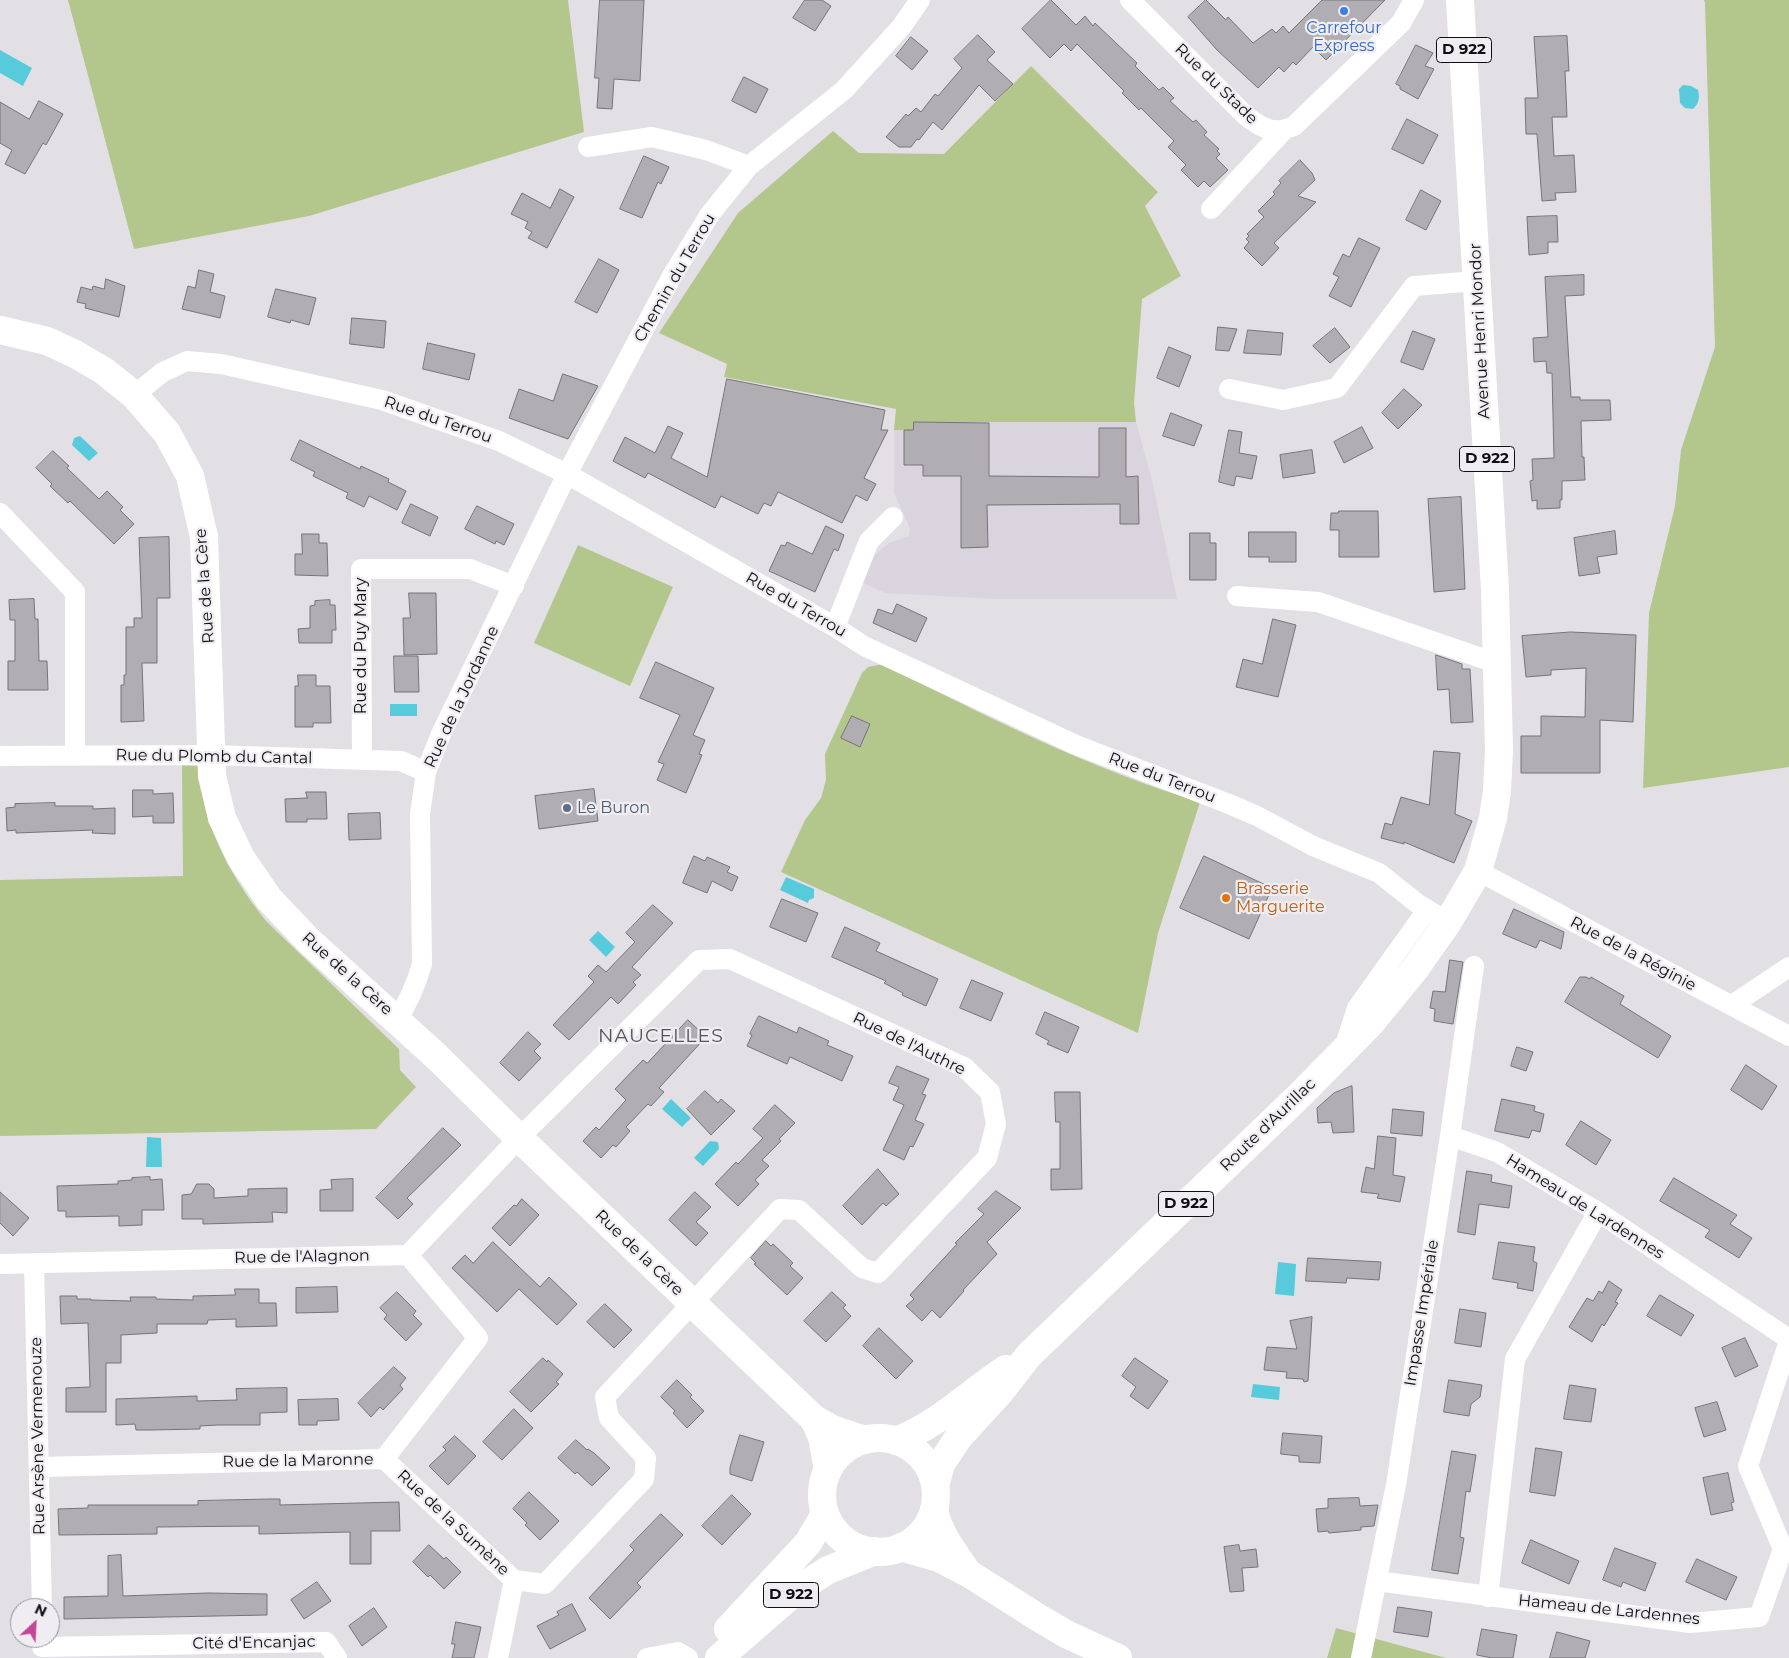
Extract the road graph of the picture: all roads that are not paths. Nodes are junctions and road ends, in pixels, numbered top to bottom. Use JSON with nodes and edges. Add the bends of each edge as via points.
{"nodes":[{"id":1,"x":920,"y":0,"type":"edge"},
{"id":2,"x":1414,"y":0,"type":"edge"},
{"id":3,"x":1460,"y":0,"type":"edge"},
{"id":4,"x":1141,"y":4,"type":"edge"},
{"id":5,"x":1283,"y":131,"type":"junction"},
{"id":6,"x":588,"y":146,"type":"dead end"},
{"id":7,"x":750,"y":166,"type":"junction"},
{"id":8,"x":1211,"y":210,"type":"dead end"},
{"id":9,"x":1477,"y":281,"type":"junction"},
{"id":10,"x":0,"y":330,"type":"edge"},
{"id":11,"x":1229,"y":390,"type":"dead end"},
{"id":12,"x":134,"y":395,"type":"junction"},
{"id":13,"x":567,"y":474,"type":"junction"},
{"id":14,"x":0,"y":513,"type":"edge"},
{"id":15,"x":893,"y":517,"type":"dead end"},
{"id":16,"x":514,"y":586,"type":"junction"},
{"id":17,"x":1237,"y":596,"type":"dead end"},
{"id":18,"x":835,"y":627,"type":"junction"},
{"id":19,"x":1496,"y":662,"type":"junction"},
{"id":20,"x":75,"y":755,"type":"junction"},
{"id":21,"x":211,"y":755,"type":"junction"},
{"id":22,"x":0,"y":756,"type":"edge"},
{"id":23,"x":362,"y":760,"type":"junction"},
{"id":24,"x":426,"y":772,"type":"junction"},
{"id":25,"x":1478,"y":872,"type":"junction"},
{"id":26,"x":1437,"y":916,"type":"junction"},
{"id":27,"x":1474,"y":966,"type":"dead end"},
{"id":28,"x":1789,"y":967,"type":"edge"},
{"id":29,"x":1732,"y":1005,"type":"junction"},
{"id":30,"x":397,"y":1019,"type":"junction"},
{"id":31,"x":1789,"y":1036,"type":"edge"},
{"id":32,"x":1450,"y":1136,"type":"junction"},
{"id":33,"x":519,"y":1138,"type":"junction"},
{"id":34,"x":1598,"y":1212,"type":"junction"},
{"id":35,"x":408,"y":1255,"type":"junction"},
{"id":36,"x":34,"y":1263,"type":"junction"},
{"id":37,"x":0,"y":1264,"type":"edge"},
{"id":38,"x":692,"y":1303,"type":"junction"},
{"id":39,"x":1789,"y":1340,"type":"edge"},
{"id":40,"x":1029,"y":1355,"type":"junction"},
{"id":41,"x":814,"y":1419,"type":"junction"},
{"id":42,"x":865,"y":1440,"type":"junction"},
{"id":43,"x":896,"y":1441,"type":"junction"},
{"id":44,"x":384,"y":1459,"type":"junction"},
{"id":45,"x":39,"y":1467,"type":"junction"},
{"id":46,"x":828,"y":1470,"type":"junction"},
{"id":47,"x":934,"y":1498,"type":"junction"},
{"id":48,"x":825,"y":1514,"type":"junction"},
{"id":49,"x":888,"y":1549,"type":"junction"},
{"id":50,"x":968,"y":1573,"type":"junction"},
{"id":51,"x":514,"y":1580,"type":"junction"},
{"id":52,"x":1377,"y":1581,"type":"junction"},
{"id":53,"x":1488,"y":1597,"type":"junction"},
{"id":54,"x":42,"y":1598,"type":"edge"},
{"id":55,"x":60,"y":1648,"type":"edge"},
{"id":56,"x":337,"y":1658,"type":"edge"},
{"id":57,"x":498,"y":1658,"type":"edge"},
{"id":58,"x":647,"y":1658,"type":"edge"},
{"id":59,"x":688,"y":1658,"type":"edge"},
{"id":60,"x":705,"y":1658,"type":"edge"},
{"id":61,"x":719,"y":1658,"type":"edge"},
{"id":62,"x":1118,"y":1658,"type":"edge"},
{"id":63,"x":1361,"y":1658,"type":"edge"}],
"edges":[{"from":1,"to":7,"type":"street","name":"Chemin du Terrou","via":[[902,26],[844,90]]},
{"from":2,"to":5,"type":"street","via":[[1401,23],[1294,126]]},
{"from":3,"to":9,"type":"main road","name":"Avenue Henri Mondor","number":"D 922"},
{"from":4,"to":5,"type":"street","name":"Rue du Stade","via":[[1246,116],[1262,128]]},
{"from":5,"to":8,"type":"street"},
{"from":6,"to":7,"type":"street","via":[[652,137],[706,150]]},
{"from":7,"to":13,"type":"street","name":"Chemin du Terrou","via":[[710,214],[672,276]]},
{"from":9,"to":11,"type":"street","via":[[1414,286],[1337,388],[1284,400]]},
{"from":9,"to":19,"type":"main road","name":"Avenue Henri Mondor","number":"D 922","via":[[1495,589]]},
{"from":10,"to":12,"type":"main road","name":"Rue de la Cère","via":[[47,341],[75,354],[104,371]]},
{"from":12,"to":13,"type":"street","name":"Rue du Terrou","via":[[162,372],[187,361],[221,364],[382,400],[499,441]]},
{"from":12,"to":21,"type":"main road","name":"Rue de la Cère","via":[[168,433],[190,476],[204,537]]},
{"from":13,"to":16,"type":"street","name":"Rue de la Jordanne"},
{"from":13,"to":18,"type":"street","name":"Rue du Terrou"},
{"from":14,"to":20,"type":"street","via":[[75,592]]},
{"from":15,"to":18,"type":"street","via":[[869,541]]},
{"from":16,"to":23,"type":"street","name":"Rue du Puy Mary","via":[[470,569],[361,569]]},
{"from":16,"to":24,"type":"street","name":"Rue de la Jordanne","via":[[441,734]]},
{"from":17,"to":19,"type":"street","via":[[1318,602]]},
{"from":18,"to":26,"type":"street","name":"Rue du Terrou","via":[[864,646],[1076,745],[1229,804],[1312,846],[1379,873]]},
{"from":19,"to":25,"type":"main road","name":"Avenue Henri Mondor","number":"D 922","via":[[1497,791]]},
{"from":20,"to":21,"type":"street","name":"Rue du Plomb du Cantal"},
{"from":20,"to":22,"type":"street","name":"Rue du Plomb du Cantal"},
{"from":21,"to":23,"type":"street","name":"Rue du Plomb du Cantal"},
{"from":21,"to":30,"type":"main road","name":"Rue de la Cère","via":[[212,776],[222,818],[241,858],[264,892],[309,941]]},
{"from":23,"to":24,"type":"street","name":"Rue du Plomb du Cantal","via":[[401,761]]},
{"from":24,"to":30,"type":"street","name":"Rue de la Jordanne","via":[[420,814],[422,964],[416,986]]},
{"from":25,"to":26,"type":"main road","name":"Route d'Aurillac","number":"D 922"},
{"from":25,"to":29,"type":"street","name":"Rue de la Réginie"},
{"from":26,"to":40,"type":"main road","name":"Route d'Aurillac","number":"D 922","via":[[1390,1002],[1343,1052]]},
{"from":27,"to":32,"type":"street","name":"Impasse Impériale"},
{"from":28,"to":29,"type":"street"},
{"from":29,"to":31,"type":"street","name":"Rue de la Réginie"},
{"from":30,"to":33,"type":"main road","name":"Rue de la Cère"},
{"from":32,"to":34,"type":"street","name":"Hameau de Lardennes","via":[[1497,1152]]},
{"from":32,"to":52,"type":"street","name":"Impasse Impériale","via":[[1396,1485]]},
{"from":33,"to":35,"type":"street"},
{"from":33,"to":38,"type":"main road","name":"Rue de la Cère"},
{"from":33,"to":38,"type":"street","name":"Rue de l'Authre","via":[[699,960],[730,959],[964,1067],[990,1092],[996,1124],[987,1158],[878,1273],[862,1268],[799,1210],[780,1208]]},
{"from":34,"to":39,"type":"street","name":"Hameau de Lardennes"},
{"from":34,"to":53,"type":"street","via":[[1515,1359]]},
{"from":35,"to":36,"type":"street","name":"Rue de l'Alagnon"},
{"from":35,"to":44,"type":"street","name":"Rue de la Maronne","via":[[478,1338]]},
{"from":36,"to":37,"type":"street","name":"Rue de l'Alagnon"},
{"from":36,"to":45,"type":"street","name":"Rue Arsène Vermenouze"},
{"from":38,"to":41,"type":"main road","name":"Rue de la Cère"},
{"from":38,"to":51,"type":"street","name":"Rue de la Sumène","via":[[605,1398],[609,1418],[646,1458],[644,1479],[545,1584]]},
{"from":39,"to":53,"type":"street","name":"Hameau de Lardennes","via":[[1748,1466],[1784,1549],[1759,1617],[1690,1623]]},
{"from":40,"to":43,"type":"main road","name":"Route d'Aurillac","number":"D 922","via":[[990,1379],[942,1417]]},
{"from":40,"to":47,"type":"main road","name":"Route d'Aurillac","number":"D 922","via":[[958,1438],[941,1464]]},
{"from":41,"to":42,"type":"main road","name":"Rue de la Cère"},
{"from":41,"to":46,"type":"main road","name":"Rue de la Cère","via":[[822,1437]]},
{"from":42,"to":43,"type":"main road","via":[[881,1438]]},
{"from":42,"to":46,"type":"main road","via":[[843,1451]]},
{"from":43,"to":47,"type":"main road","via":[[913,1450],[928,1466]]},
{"from":44,"to":45,"type":"street","name":"Rue de la Maronne"},
{"from":44,"to":51,"type":"street","name":"Rue de la Sumène"},
{"from":45,"to":54,"type":"street","name":"Rue Arsène Vermenouze"},
{"from":46,"to":48,"type":"main road","via":[[822,1492]]},
{"from":47,"to":49,"type":"main road","via":[[924,1529],[917,1537]]},
{"from":47,"to":50,"type":"main road","via":[[937,1525]]},
{"from":48,"to":49,"type":"main road","via":[[843,1539],[861,1549]]},
{"from":48,"to":60,"type":"main road","number":"D 922","via":[[808,1543]]},
{"from":49,"to":50,"type":"main road","via":[[939,1558]]},
{"from":49,"to":61,"type":"main road","number":"D 922","via":[[828,1570],[797,1590]]},
{"from":50,"to":62,"type":"main road","via":[[1066,1634]]},
{"from":51,"to":57,"type":"street"},
{"from":52,"to":53,"type":"street","name":"Hameau de Lardennes"},
{"from":52,"to":63,"type":"street","name":"Impasse Impériale"},
{"from":55,"to":56,"type":"street","name":"Cité d'Encanjac","via":[[326,1642]]},
{"from":58,"to":59,"type":"street","via":[[678,1652]]}]}
